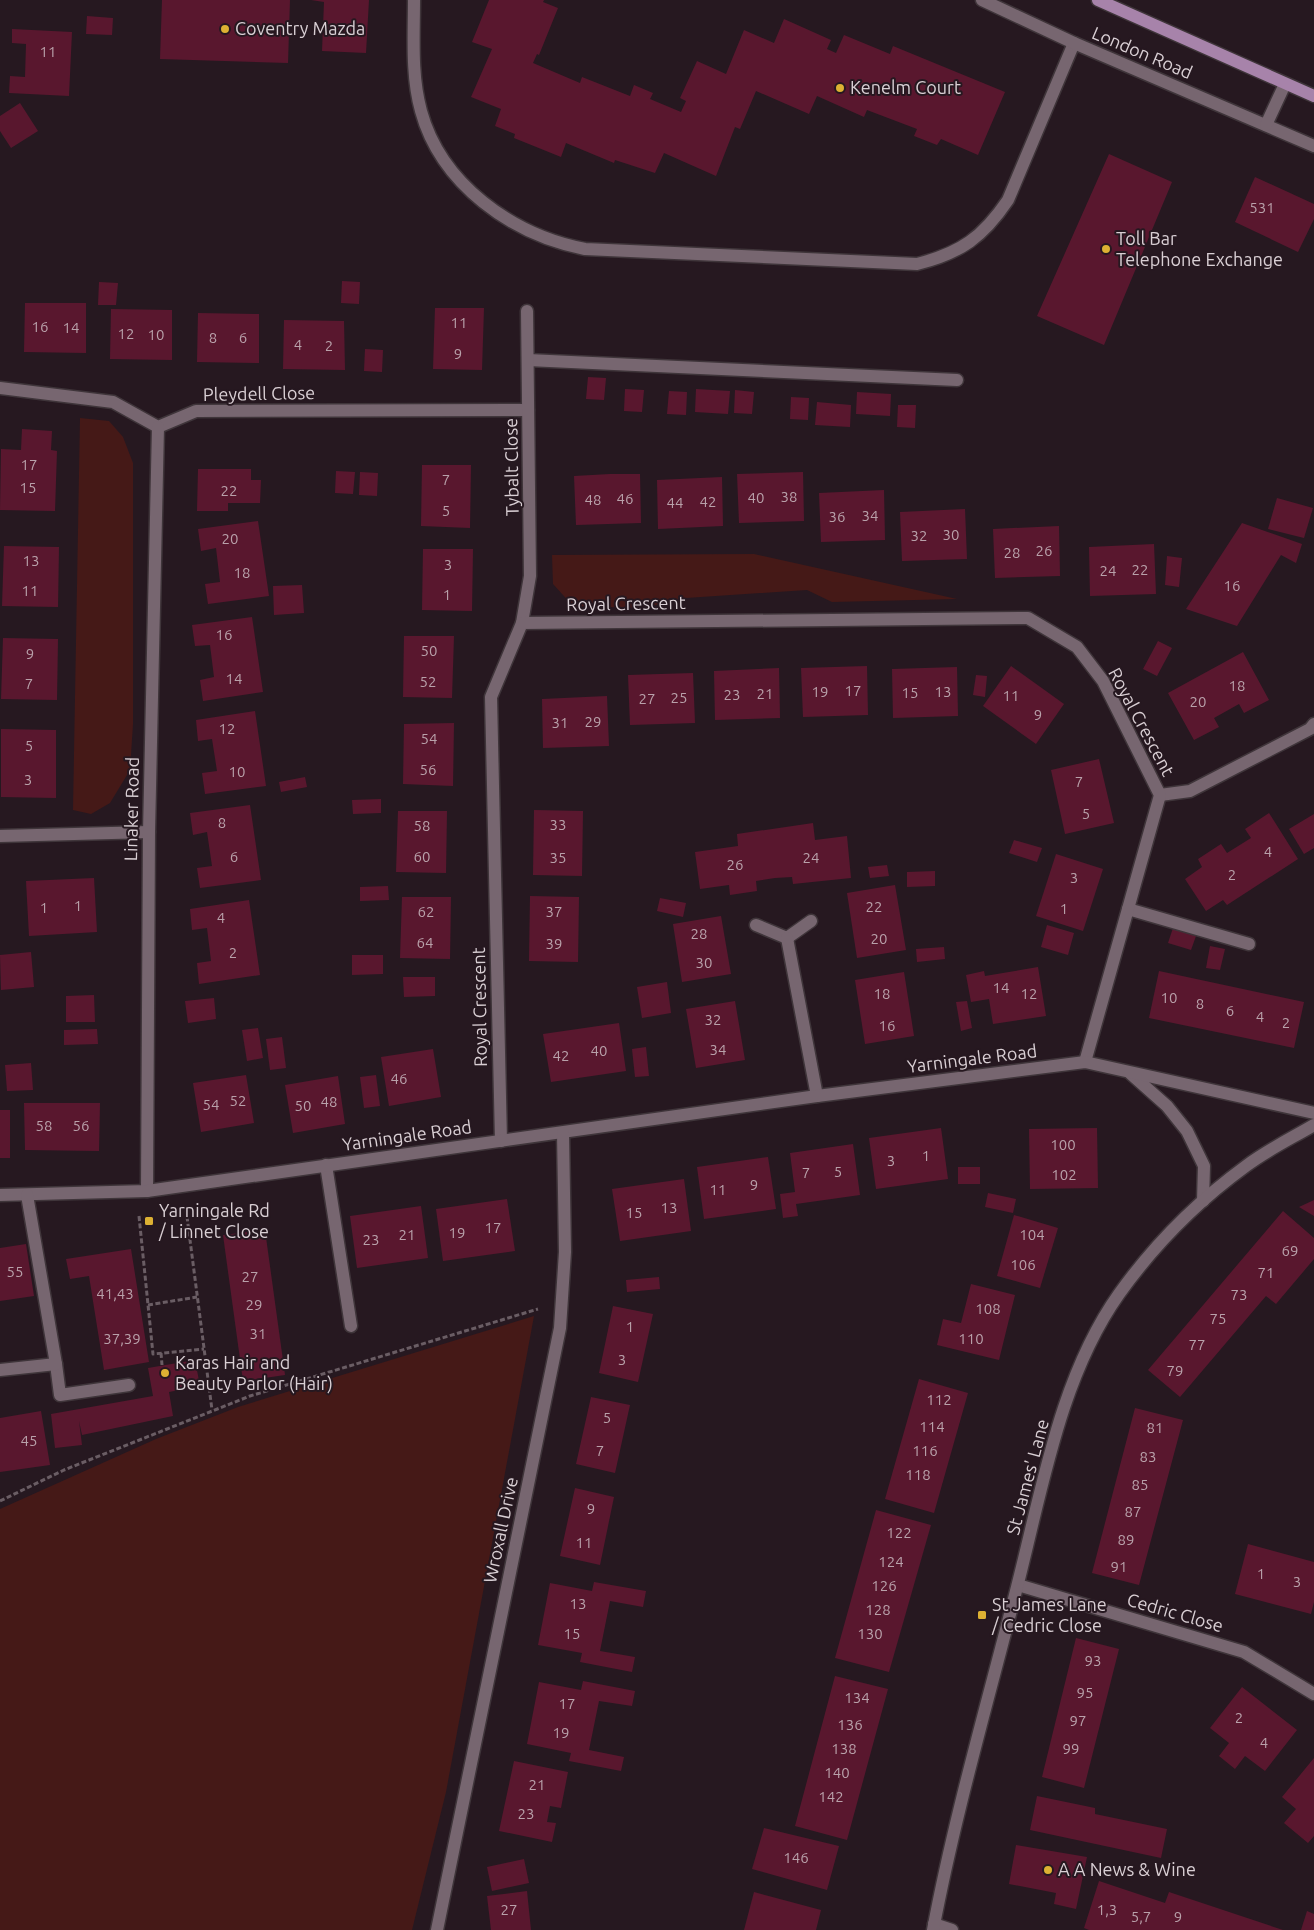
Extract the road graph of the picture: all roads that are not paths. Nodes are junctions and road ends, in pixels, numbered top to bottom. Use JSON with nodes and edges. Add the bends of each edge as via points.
{"nodes":[{"id":1,"x":414,"y":0,"type":"edge"},
{"id":2,"x":982,"y":0,"type":"edge"},
{"id":3,"x":1098,"y":0,"type":"edge"},
{"id":4,"x":1008,"y":5,"type":"edge"},
{"id":5,"x":1074,"y":43,"type":"junction"},
{"id":6,"x":1285,"y":84,"type":"junction"},
{"id":7,"x":1314,"y":96,"type":"edge"},
{"id":8,"x":1266,"y":126,"type":"junction"},
{"id":9,"x":1314,"y":146,"type":"edge"},
{"id":10,"x":527,"y":311,"type":"dead end"},
{"id":11,"x":528,"y":360,"type":"junction"},
{"id":12,"x":957,"y":380,"type":"dead end"},
{"id":13,"x":0,"y":388,"type":"edge"},
{"id":14,"x":528,"y":410,"type":"junction"},
{"id":15,"x":158,"y":427,"type":"junction"},
{"id":16,"x":522,"y":623,"type":"junction"},
{"id":17,"x":1314,"y":724,"type":"edge"},
{"id":18,"x":1160,"y":795,"type":"junction"},
{"id":19,"x":149,"y":832,"type":"junction"},
{"id":20,"x":0,"y":836,"type":"edge"},
{"id":21,"x":1128,"y":909,"type":"junction"},
{"id":22,"x":811,"y":921,"type":"dead end"},
{"id":23,"x":756,"y":926,"type":"dead end"},
{"id":24,"x":787,"y":938,"type":"junction"},
{"id":25,"x":1249,"y":944,"type":"dead end"},
{"id":26,"x":1085,"y":1062,"type":"junction"},
{"id":27,"x":1130,"y":1072,"type":"junction"},
{"id":28,"x":817,"y":1096,"type":"junction"},
{"id":29,"x":1314,"y":1113,"type":"edge"},
{"id":30,"x":1314,"y":1125,"type":"edge"},
{"id":31,"x":563,"y":1133,"type":"junction"},
{"id":32,"x":500,"y":1141,"type":"junction"},
{"id":33,"x":326,"y":1165,"type":"junction"},
{"id":34,"x":142,"y":1191,"type":"junction"},
{"id":35,"x":0,"y":1195,"type":"edge"},
{"id":36,"x":27,"y":1195,"type":"junction"},
{"id":37,"x":1203,"y":1201,"type":"junction"},
{"id":38,"x":351,"y":1326,"type":"dead end"},
{"id":39,"x":56,"y":1364,"type":"junction"},
{"id":40,"x":0,"y":1370,"type":"edge"},
{"id":41,"x":129,"y":1385,"type":"dead end"},
{"id":42,"x":1018,"y":1585,"type":"junction"},
{"id":43,"x":1314,"y":1694,"type":"edge"},
{"id":44,"x":933,"y":1927,"type":"edge"},
{"id":45,"x":437,"y":1930,"type":"edge"},
{"id":46,"x":952,"y":1930,"type":"edge"}],
"edges":[{"from":1,"to":5,"type":"street","via":[[414,75],[420,110],[434,146],[474,196],[503,216],[538,235],[585,249],[917,264],[944,258],[979,236],[1008,200]]},
{"from":2,"to":4,"type":"street","name":"London Road"},
{"from":3,"to":6,"type":"main road","name":"London Road"},
{"from":4,"to":5,"type":"street","name":"London Road"},
{"from":5,"to":8,"type":"street","name":"London Road"},
{"from":6,"to":7,"type":"main road","name":"London Road"},
{"from":6,"to":8,"type":"street"},
{"from":8,"to":9,"type":"street","name":"London Road"},
{"from":10,"to":11,"type":"street","name":"Tybalt Close"},
{"from":11,"to":12,"type":"street"},
{"from":11,"to":14,"type":"street","name":"Tybalt Close"},
{"from":13,"to":15,"type":"street","via":[[113,402]]},
{"from":14,"to":15,"type":"street","name":"Pleydell Close","via":[[196,411]]},
{"from":14,"to":16,"type":"street","name":"Tybalt Close","via":[[530,576]]},
{"from":15,"to":19,"type":"street","name":"Linaker Road"},
{"from":16,"to":18,"type":"street","name":"Royal Crescent","via":[[1028,618],[1076,647],[1103,681]]},
{"from":16,"to":32,"type":"street","name":"Royal Crescent","via":[[491,698]]},
{"from":17,"to":18,"type":"street","name":"Royal Crescent","via":[[1190,791]]},
{"from":18,"to":21,"type":"street","name":"Royal Crescent"},
{"from":19,"to":20,"type":"street"},
{"from":19,"to":34,"type":"street","name":"Linaker Road"},
{"from":21,"to":25,"type":"street"},
{"from":21,"to":26,"type":"street","name":"Royal Crescent"},
{"from":22,"to":24,"type":"street"},
{"from":23,"to":24,"type":"street"},
{"from":24,"to":28,"type":"street"},
{"from":26,"to":27,"type":"street","name":"Yarningale Road"},
{"from":26,"to":28,"type":"street","name":"Yarningale Road"},
{"from":27,"to":29,"type":"street","name":"Yarningale Road"},
{"from":27,"to":37,"type":"street","via":[[1167,1106],[1187,1131],[1204,1166]]},
{"from":28,"to":31,"type":"street","name":"Yarningale Road"},
{"from":30,"to":37,"type":"street","name":"St James' Lane","via":[[1248,1165]]},
{"from":31,"to":32,"type":"street","name":"Yarningale Road"},
{"from":31,"to":45,"type":"street","name":"Wroxall Drive","via":[[563,1301],[549,1386]]},
{"from":32,"to":33,"type":"street","name":"Yarningale Road"},
{"from":33,"to":34,"type":"street","name":"Yarningale Road"},
{"from":33,"to":38,"type":"street"},
{"from":34,"to":36,"type":"street","name":"Yarningale Road"},
{"from":35,"to":36,"type":"street","name":"Yarningale Road"},
{"from":36,"to":39,"type":"street"},
{"from":37,"to":42,"type":"street","name":"St James' Lane","via":[[1154,1250],[1118,1295],[1086,1353],[1046,1467]]},
{"from":39,"to":40,"type":"street"},
{"from":39,"to":41,"type":"street","via":[[60,1395]]},
{"from":42,"to":43,"type":"street","name":"Cedric Close","via":[[1244,1652]]},
{"from":42,"to":44,"type":"street","name":"St James' Lane","via":[[960,1806]]},
{"from":44,"to":46,"type":"street"}]}
